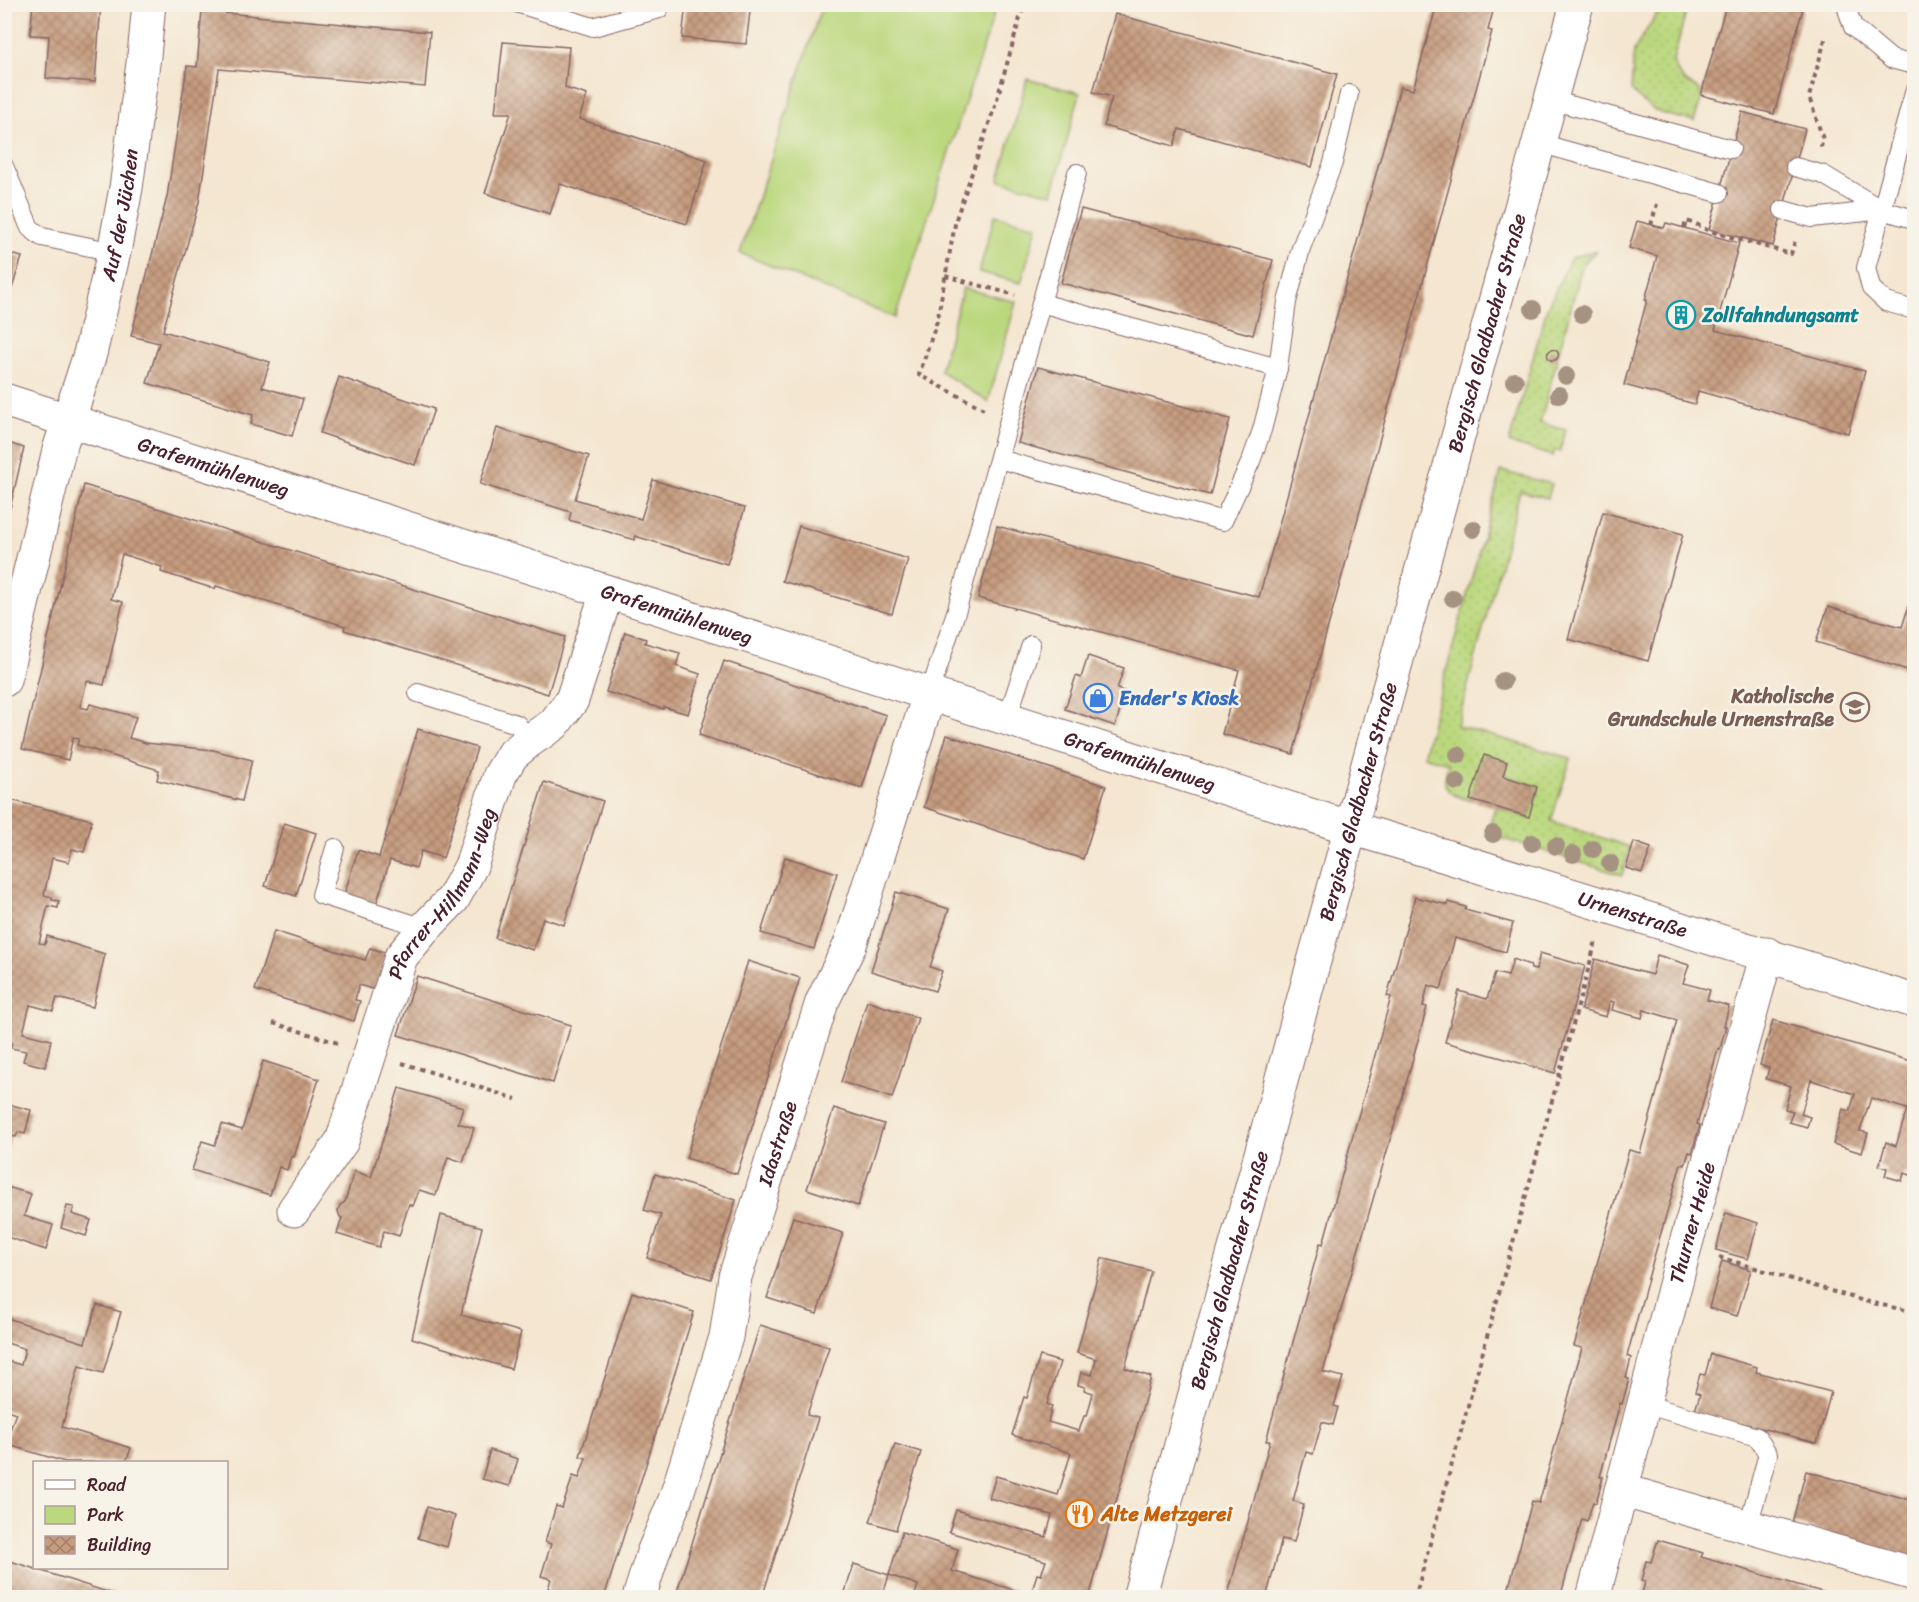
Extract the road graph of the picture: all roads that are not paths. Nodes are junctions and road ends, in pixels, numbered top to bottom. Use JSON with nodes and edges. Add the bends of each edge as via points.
{"nodes":[{"id":1,"x":149,"y":4,"type":"edge"},
{"id":2,"x":519,"y":4,"type":"edge"},
{"id":3,"x":1577,"y":4,"type":"edge"},
{"id":4,"x":1848,"y":4,"type":"edge"},
{"id":5,"x":659,"y":9,"type":"dead end"},
{"id":6,"x":1914,"y":65,"type":"edge"},
{"id":7,"x":1914,"y":93,"type":"edge"},
{"id":8,"x":1349,"y":94,"type":"dead end"},
{"id":9,"x":1551,"y":100,"type":"junction"},
{"id":10,"x":1539,"y":143,"type":"junction"},
{"id":11,"x":1731,"y":149,"type":"dead end"},
{"id":12,"x":4,"y":166,"type":"edge"},
{"id":13,"x":1795,"y":167,"type":"dead end"},
{"id":14,"x":1077,"y":173,"type":"dead end"},
{"id":15,"x":1719,"y":193,"type":"dead end"},
{"id":16,"x":1783,"y":210,"type":"dead end"},
{"id":17,"x":1882,"y":210,"type":"junction"},
{"id":18,"x":1914,"y":219,"type":"edge"},
{"id":19,"x":114,"y":252,"type":"junction"},
{"id":20,"x":1041,"y":303,"type":"junction"},
{"id":21,"x":1914,"y":310,"type":"edge"},
{"id":22,"x":1278,"y":368,"type":"junction"},
{"id":23,"x":4,"y":400,"type":"edge"},
{"id":24,"x":69,"y":421,"type":"junction"},
{"id":25,"x":999,"y":459,"type":"junction"},
{"id":26,"x":606,"y":592,"type":"junction"},
{"id":27,"x":1030,"y":645,"type":"dead end"},
{"id":28,"x":4,"y":680,"type":"edge"},
{"id":29,"x":418,"y":693,"type":"dead end"},
{"id":30,"x":929,"y":695,"type":"junction"},
{"id":31,"x":1007,"y":719,"type":"junction"},
{"id":32,"x":529,"y":741,"type":"junction"},
{"id":33,"x":1351,"y":828,"type":"junction"},
{"id":34,"x":335,"y":848,"type":"dead end"},
{"id":35,"x":425,"y":928,"type":"junction"},
{"id":36,"x":1767,"y":954,"type":"junction"},
{"id":37,"x":1914,"y":1001,"type":"edge"},
{"id":38,"x":294,"y":1210,"type":"dead end"},
{"id":39,"x":1644,"y":1404,"type":"junction"},
{"id":40,"x":1621,"y":1490,"type":"junction"},
{"id":41,"x":1748,"y":1527,"type":"junction"},
{"id":42,"x":1914,"y":1574,"type":"edge"},
{"id":43,"x":639,"y":1598,"type":"edge"},
{"id":44,"x":1139,"y":1598,"type":"edge"},
{"id":45,"x":1593,"y":1598,"type":"edge"}],
"edges":[{"from":1,"to":19,"type":"street","name":"Auf der Jüchen"},
{"from":2,"to":5,"type":"lane","via":[[593,27]]},
{"from":3,"to":9,"type":"street","name":"Bergisch Gladbacher Straße"},
{"from":4,"to":6,"type":"lane","via":[[1853,27],[1891,59]]},
{"from":7,"to":17,"type":"lane"},
{"from":8,"to":22,"type":"lane","via":[[1333,163],[1301,248],[1287,302]]},
{"from":9,"to":10,"type":"street","name":"Bergisch Gladbacher Straße"},
{"from":9,"to":11,"type":"lane"},
{"from":10,"to":15,"type":"lane"},
{"from":10,"to":33,"type":"street","name":"Bergisch Gladbacher Straße"},
{"from":12,"to":19,"type":"lane","via":[[30,228],[42,237]]},
{"from":13,"to":17,"type":"lane","via":[[1824,175]]},
{"from":14,"to":20,"type":"lane"},
{"from":16,"to":17,"type":"lane","via":[[1812,218]]},
{"from":17,"to":18,"type":"lane"},
{"from":17,"to":21,"type":"lane","via":[[1866,268],[1871,288],[1886,302]]},
{"from":19,"to":24,"type":"street","name":"Auf der Jüchen","via":[[90,354]]},
{"from":20,"to":22,"type":"lane"},
{"from":20,"to":25,"type":"lane"},
{"from":22,"to":25,"type":"lane","via":[[1251,462],[1223,521]]},
{"from":23,"to":24,"type":"street","name":"Grafenmühlenweg"},
{"from":24,"to":26,"type":"street","name":"Grafenmühlenweg"},
{"from":24,"to":28,"type":"street","name":"Auf der Jüchen"},
{"from":25,"to":30,"type":"lane"},
{"from":26,"to":30,"type":"street","name":"Grafenmühlenweg"},
{"from":26,"to":32,"type":"street","name":"Pfarrer-Hillmann-Weg","via":[[572,700],[554,724]]},
{"from":27,"to":31,"type":"lane"},
{"from":29,"to":32,"type":"lane","via":[[517,724]]},
{"from":30,"to":31,"type":"street","name":"Grafenmühlenweg"},
{"from":30,"to":43,"type":"street","name":"Idastraße","via":[[850,945],[822,1002],[735,1277],[722,1348],[675,1500],[652,1553]]},
{"from":31,"to":33,"type":"street","name":"Grafenmühlenweg"},
{"from":32,"to":35,"type":"street","name":"Pfarrer-Hillmann-Weg","via":[[512,755],[500,776],[467,874],[453,899]]},
{"from":33,"to":36,"type":"street","name":"Urnenstraße"},
{"from":33,"to":44,"type":"street","name":"Bergisch Gladbacher Straße"},
{"from":34,"to":35,"type":"lane","via":[[321,895]]},
{"from":35,"to":38,"type":"street","name":"Pfarrer-Hillmann-Weg","via":[[401,957],[342,1141]]},
{"from":36,"to":37,"type":"street","name":"Urnenstraße"},
{"from":36,"to":39,"type":"street","name":"Thurner Heide"},
{"from":39,"to":40,"type":"street","name":"Thurner Heide"},
{"from":39,"to":41,"type":"lane","via":[[1757,1437],[1768,1454]]},
{"from":40,"to":41,"type":"street"},
{"from":40,"to":45,"type":"street","name":"Thurner Heide"},
{"from":41,"to":42,"type":"street"}]}
